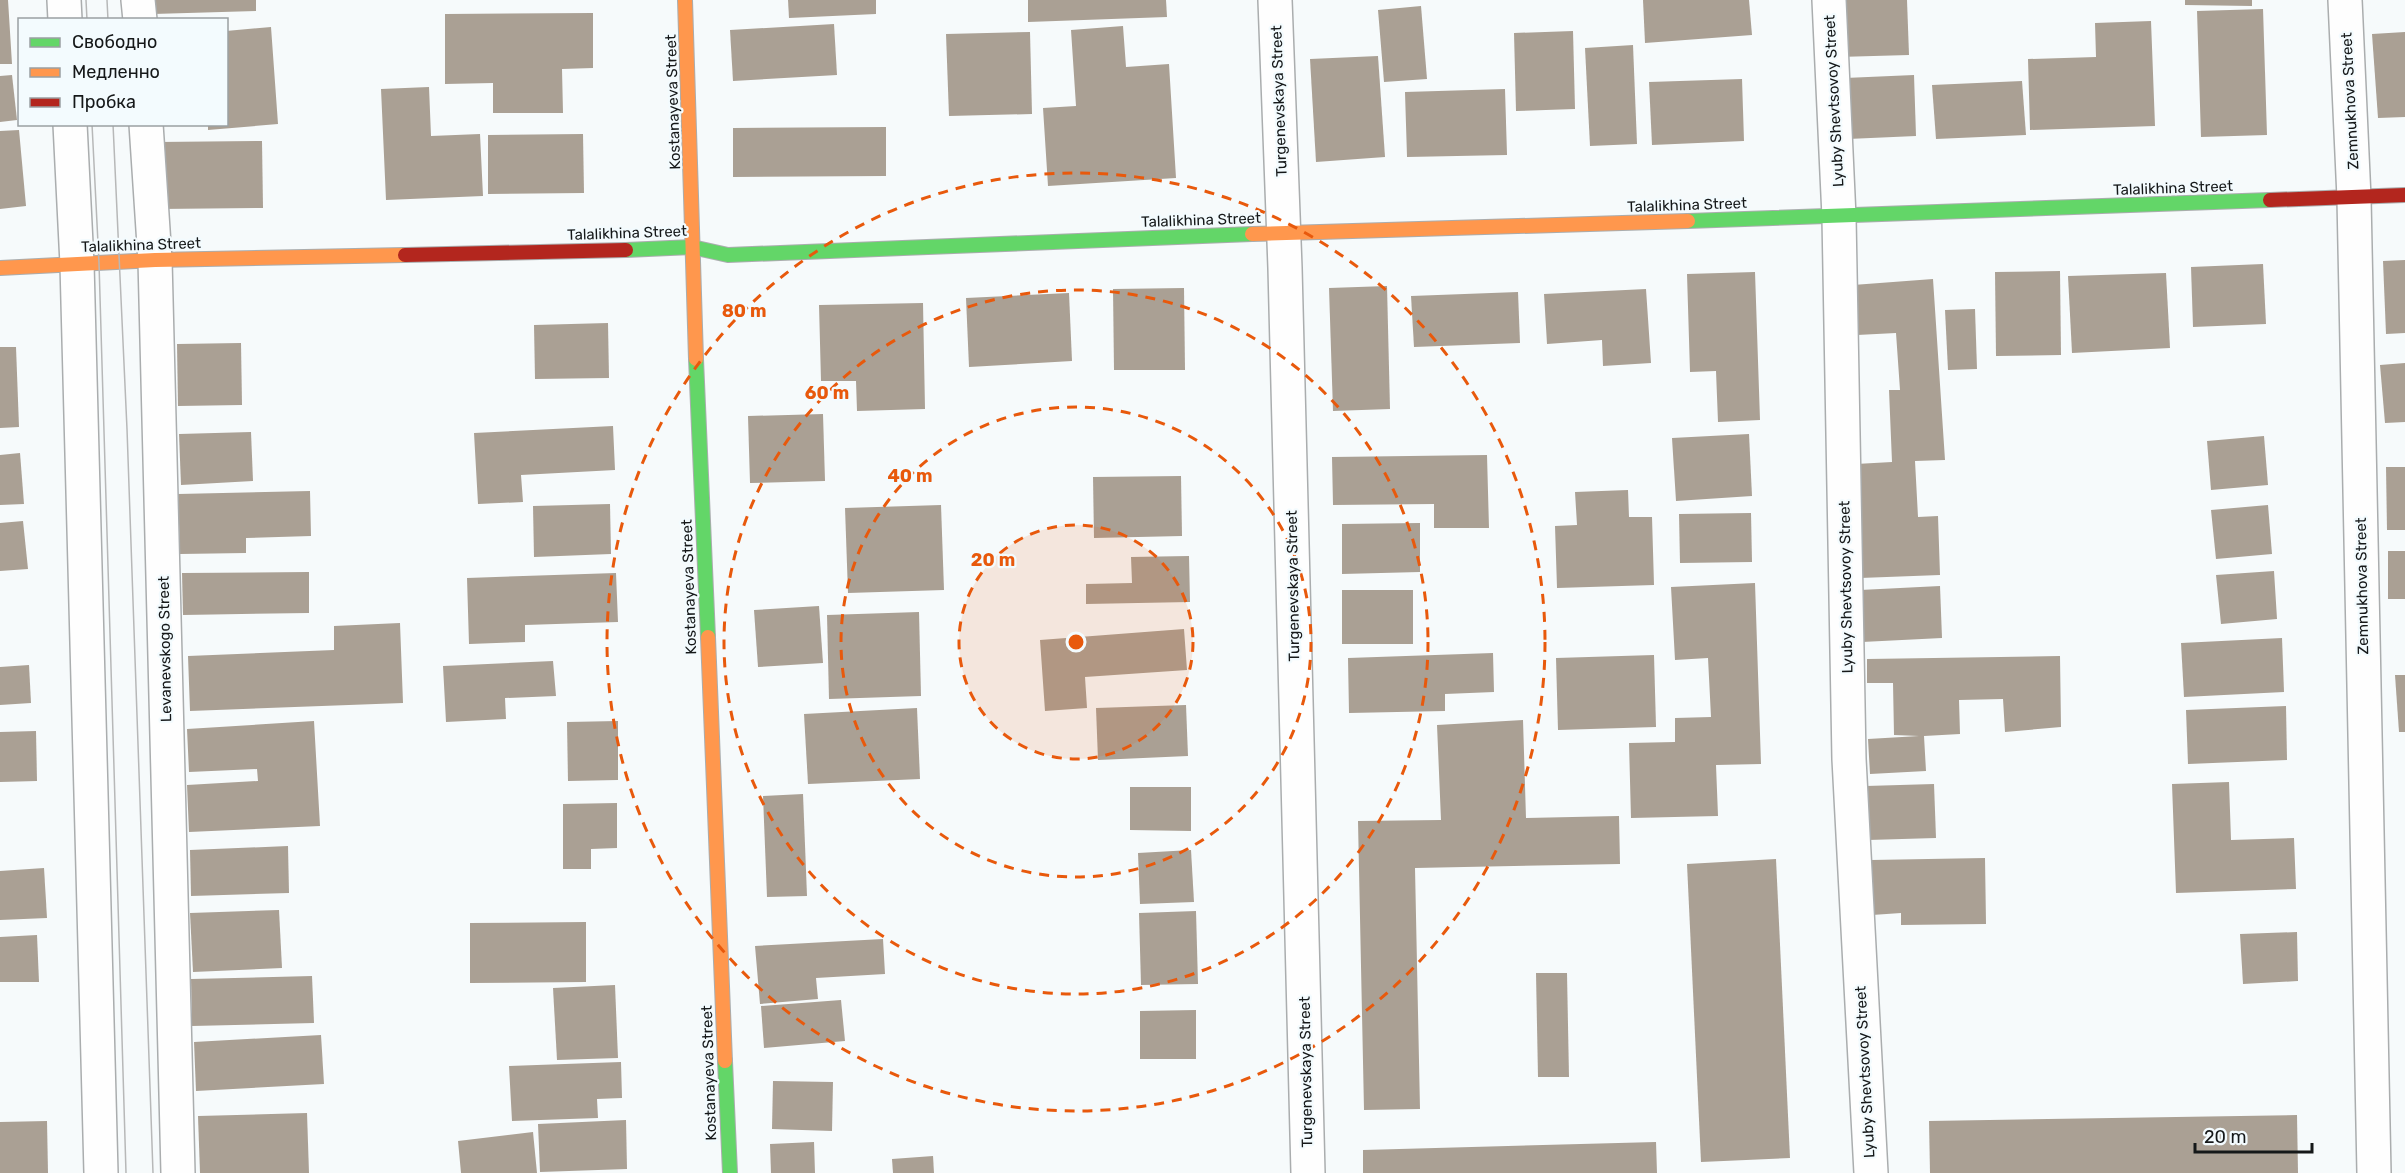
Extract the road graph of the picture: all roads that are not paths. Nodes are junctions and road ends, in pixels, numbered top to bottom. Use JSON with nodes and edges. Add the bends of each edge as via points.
{"nodes":[{"id":1,"x":64,"y":0,"type":"edge"},
{"id":2,"x":138,"y":0,"type":"edge"},
{"id":3,"x":685,"y":0,"type":"edge"},
{"id":4,"x":1275,"y":0,"type":"edge"},
{"id":5,"x":1829,"y":0,"type":"edge"},
{"id":6,"x":2345,"y":0,"type":"edge"},
{"id":7,"x":65,"y":18,"type":"edge"},
{"id":8,"x":140,"y":18,"type":"edge"},
{"id":9,"x":70,"y":126,"type":"edge"},
{"id":10,"x":146,"y":126,"type":"edge"},
{"id":11,"x":2405,"y":195,"type":"edge"},
{"id":12,"x":2354,"y":198,"type":"junction"},
{"id":13,"x":1839,"y":217,"type":"junction"},
{"id":14,"x":1284,"y":233,"type":"junction"},
{"id":15,"x":692,"y":247,"type":"junction"},
{"id":16,"x":154,"y":260,"type":"junction"},
{"id":17,"x":77,"y":264,"type":"junction"},
{"id":18,"x":0,"y":268,"type":"edge"},
{"id":19,"x":101,"y":1173,"type":"edge"},
{"id":20,"x":178,"y":1173,"type":"edge"},
{"id":21,"x":730,"y":1173,"type":"edge"},
{"id":22,"x":1308,"y":1173,"type":"edge"},
{"id":23,"x":1870,"y":1173,"type":"edge"},
{"id":24,"x":2374,"y":1173,"type":"edge"}],
"edges":[{"from":1,"to":7,"type":"street"},
{"from":2,"to":8,"type":"street"},
{"from":3,"to":15,"type":"street","name":"Kostanayeva Street"},
{"from":4,"to":14,"type":"street","name":"Turgenevskaya Street"},
{"from":5,"to":13,"type":"street","name":"Lyuby Shevtsovoy Street"},
{"from":6,"to":12,"type":"street","name":"Zemnukhova Street"},
{"from":9,"to":17,"type":"street"},
{"from":10,"to":16,"type":"street","name":"Levanevskogo Street"},
{"from":11,"to":12,"type":"street","name":"Talalikhina Street"},
{"from":12,"to":13,"type":"street","name":"Talalikhina Street"},
{"from":12,"to":24,"type":"street","name":"Zemnukhova Street"},
{"from":13,"to":14,"type":"street","name":"Talalikhina Street"},
{"from":13,"to":23,"type":"street","name":"Lyuby Shevtsovoy Street","via":[[1849,759]]},
{"from":14,"to":15,"type":"street","name":"Talalikhina Street","via":[[728,255]]},
{"from":14,"to":22,"type":"street","name":"Turgenevskaya Street"},
{"from":15,"to":16,"type":"street","name":"Talalikhina Street"},
{"from":15,"to":21,"type":"street","name":"Kostanayeva Street"},
{"from":16,"to":17,"type":"street","name":"Talalikhina Street"},
{"from":16,"to":20,"type":"street","name":"Levanevskogo Street"},
{"from":17,"to":18,"type":"street","name":"Talalikhina Street"},
{"from":17,"to":19,"type":"street"}]}
